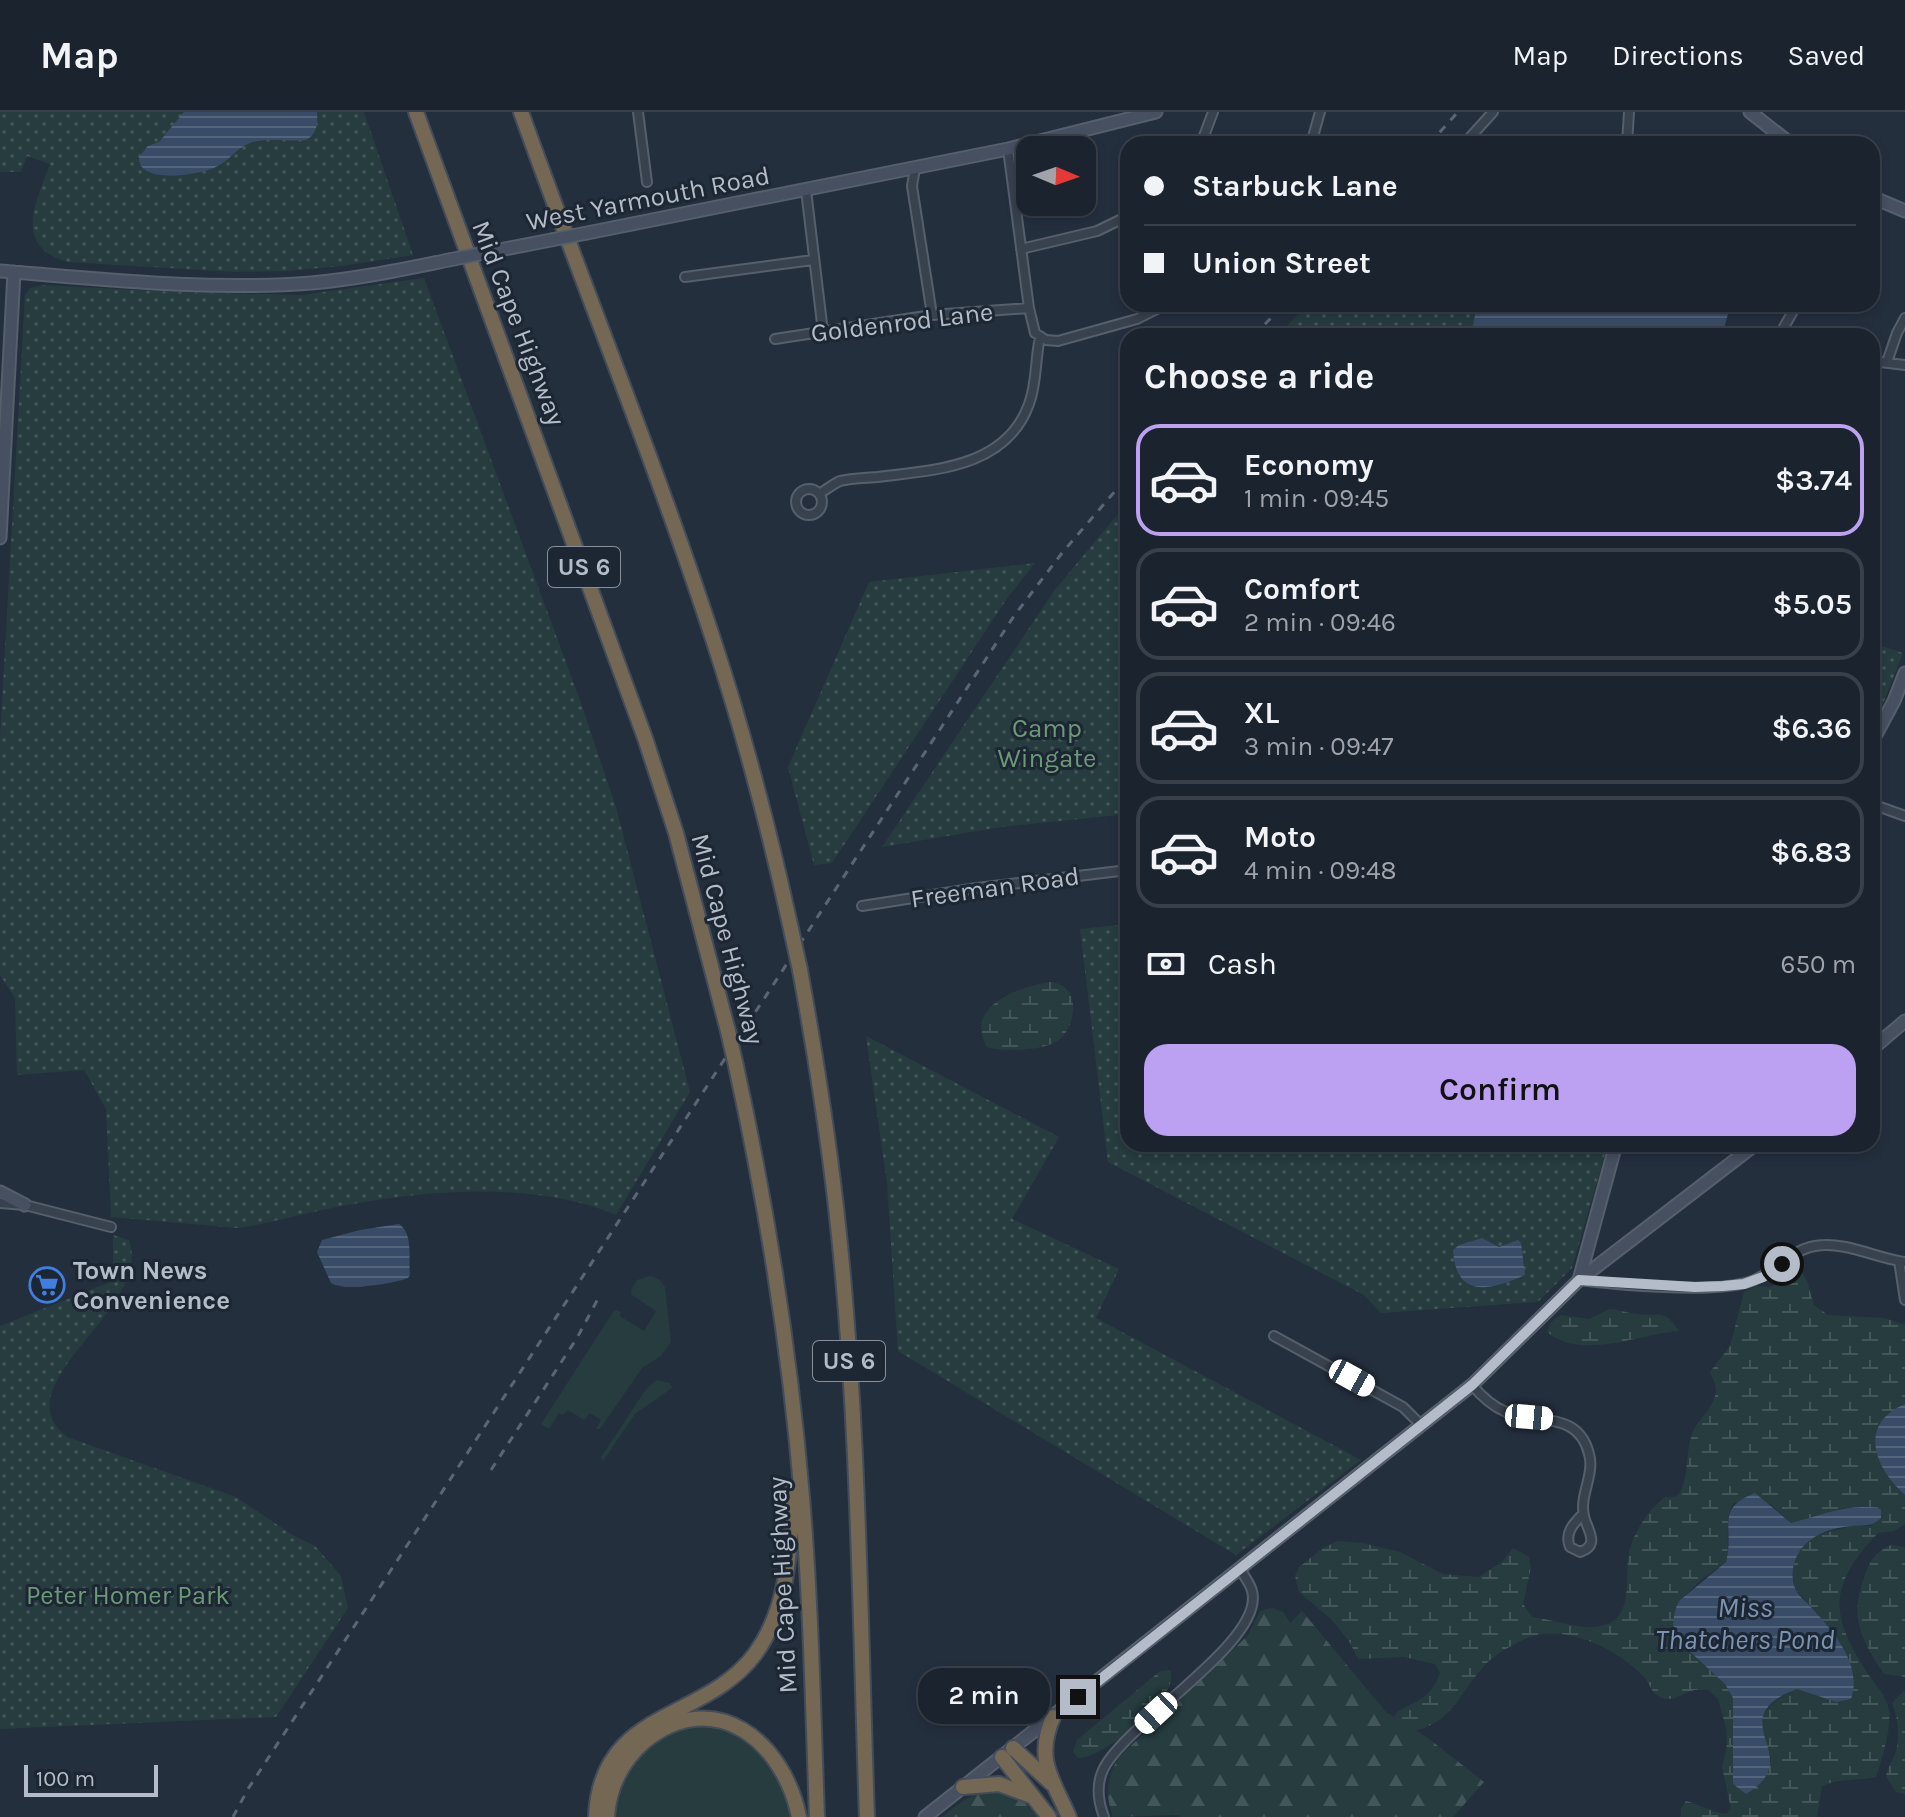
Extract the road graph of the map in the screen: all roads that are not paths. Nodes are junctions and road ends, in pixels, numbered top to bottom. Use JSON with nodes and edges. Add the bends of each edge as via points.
{"nodes":[{"id":1,"x":416,"y":112,"type":"edge"},
{"id":2,"x":521,"y":112,"type":"edge"},
{"id":3,"x":638,"y":112,"type":"edge"},
{"id":4,"x":1156,"y":112,"type":"edge"},
{"id":5,"x":1213,"y":112,"type":"edge"},
{"id":6,"x":1320,"y":112,"type":"edge"},
{"id":7,"x":1493,"y":112,"type":"edge"},
{"id":8,"x":1629,"y":112,"type":"edge"},
{"id":9,"x":1750,"y":112,"type":"edge"},
{"id":10,"x":1204,"y":136,"type":"edge"},
{"id":11,"x":1313,"y":136,"type":"edge"},
{"id":12,"x":1471,"y":136,"type":"edge"},
{"id":13,"x":1628,"y":136,"type":"edge"},
{"id":14,"x":1781,"y":136,"type":"edge"},
{"id":15,"x":1008,"y":149,"type":"junction"},
{"id":16,"x":915,"y":168,"type":"junction"},
{"id":17,"x":647,"y":182,"type":"dead end"},
{"id":18,"x":806,"y":190,"type":"junction"},
{"id":19,"x":1880,"y":200,"type":"edge"},
{"id":20,"x":1905,"y":211,"type":"edge"},
{"id":21,"x":1120,"y":220,"type":"edge"},
{"id":22,"x":1021,"y":249,"type":"junction"},
{"id":23,"x":813,"y":260,"type":"junction"},
{"id":24,"x":0,"y":271,"type":"edge"},
{"id":25,"x":14,"y":272,"type":"junction"},
{"id":26,"x":685,"y":277,"type":"dead end"},
{"id":27,"x":1029,"y":308,"type":"junction"},
{"id":28,"x":1154,"y":312,"type":"edge"},
{"id":29,"x":932,"y":315,"type":"junction"},
{"id":30,"x":1905,"y":318,"type":"edge"},
{"id":31,"x":823,"y":332,"type":"junction"},
{"id":32,"x":1040,"y":337,"type":"junction"},
{"id":33,"x":775,"y":339,"type":"dead end"},
{"id":34,"x":1880,"y":362,"type":"edge"},
{"id":35,"x":1887,"y":362,"type":"junction"},
{"id":36,"x":1905,"y":365,"type":"edge"},
{"id":37,"x":2,"y":473,"type":"edge"},
{"id":38,"x":819,"y":494,"type":"dead end"},
{"id":39,"x":0,"y":538,"type":"edge"},
{"id":40,"x":1905,"y":673,"type":"edge"},
{"id":41,"x":1880,"y":727,"type":"edge"},
{"id":42,"x":1880,"y":807,"type":"edge"},
{"id":43,"x":1905,"y":816,"type":"edge"},
{"id":44,"x":1120,"y":871,"type":"edge"},
{"id":45,"x":862,"y":906,"type":"dead end"},
{"id":46,"x":1905,"y":1021,"type":"edge"},
{"id":47,"x":1880,"y":1042,"type":"edge"},
{"id":48,"x":1614,"y":1152,"type":"edge"},
{"id":49,"x":1746,"y":1152,"type":"edge"},
{"id":50,"x":0,"y":1192,"type":"edge"},
{"id":51,"x":0,"y":1203,"type":"edge"},
{"id":52,"x":25,"y":1205,"type":"junction"},
{"id":53,"x":111,"y":1227,"type":"dead end"},
{"id":54,"x":1902,"y":1262,"type":"edge"},
{"id":55,"x":1579,"y":1280,"type":"junction"},
{"id":56,"x":1905,"y":1300,"type":"edge"},
{"id":57,"x":1274,"y":1336,"type":"dead end"},
{"id":58,"x":1472,"y":1385,"type":"junction"},
{"id":59,"x":1420,"y":1424,"type":"junction"},
{"id":60,"x":797,"y":1445,"type":"junction"},
{"id":61,"x":1583,"y":1514,"type":"dead end"},
{"id":62,"x":1240,"y":1569,"type":"junction"},
{"id":63,"x":1053,"y":1717,"type":"junction"},
{"id":64,"x":1008,"y":1752,"type":"junction"},
{"id":65,"x":963,"y":1787,"type":"junction"},
{"id":66,"x":1056,"y":1790,"type":"junction"},
{"id":67,"x":1034,"y":1798,"type":"junction"},
{"id":68,"x":596,"y":1817,"type":"edge"},
{"id":69,"x":607,"y":1817,"type":"edge"},
{"id":70,"x":799,"y":1817,"type":"edge"},
{"id":71,"x":817,"y":1817,"type":"edge"},
{"id":72,"x":867,"y":1817,"type":"edge"},
{"id":73,"x":925,"y":1817,"type":"edge"},
{"id":74,"x":1049,"y":1817,"type":"edge"},
{"id":75,"x":1069,"y":1817,"type":"edge"},
{"id":76,"x":1104,"y":1817,"type":"edge"}],
"edges":[{"from":1,"to":60,"type":"highway","name":"Mid Cape Highway","number":"US 6","bridge":true,"via":[[676,833],[736,1066],[770,1244]]},
{"from":2,"to":72,"type":"highway","number":"US 6","bridge":true,"via":[[715,644],[754,776],[800,970],[825,1121],[845,1296]]},
{"from":3,"to":17,"type":"street"},
{"from":4,"to":15,"type":"main road","name":"West Yarmouth Road"},
{"from":5,"to":10,"type":"street"},
{"from":6,"to":11,"type":"street"},
{"from":7,"to":12,"type":"street"},
{"from":8,"to":13,"type":"street"},
{"from":9,"to":14,"type":"main road"},
{"from":15,"to":16,"type":"main road","name":"West Yarmouth Road"},
{"from":15,"to":22,"type":"street"},
{"from":16,"to":18,"type":"main road","name":"West Yarmouth Road"},
{"from":16,"to":29,"type":"street","via":[[912,186]]},
{"from":18,"to":23,"type":"street"},
{"from":18,"to":25,"type":"main road","name":"West Yarmouth Road","bridge":true,"via":[[332,281],[233,285]]},
{"from":19,"to":20,"type":"main road"},
{"from":21,"to":22,"type":"street","via":[[1097,231]]},
{"from":22,"to":27,"type":"street"},
{"from":23,"to":26,"type":"street"},
{"from":23,"to":31,"type":"street"},
{"from":24,"to":25,"type":"main road","name":"West Yarmouth Road"},
{"from":25,"to":37,"type":"main road"},
{"from":27,"to":29,"type":"street","name":"Goldenrod Lane"},
{"from":27,"to":32,"type":"street"},
{"from":28,"to":32,"type":"street","via":[[1058,341]]},
{"from":29,"to":31,"type":"street","name":"Goldenrod Lane"},
{"from":30,"to":35,"type":"street"},
{"from":31,"to":33,"type":"street","name":"Goldenrod Lane"},
{"from":32,"to":38,"type":"street","via":[[1029,405],[1015,428],[987,453],[953,467],[841,481]]},
{"from":34,"to":35,"type":"street"},
{"from":35,"to":36,"type":"street"},
{"from":37,"to":39,"type":"main road"},
{"from":40,"to":41,"type":"main road"},
{"from":42,"to":43,"type":"street"},
{"from":44,"to":45,"type":"street","name":"Freeman Road"},
{"from":46,"to":47,"type":"main road"},
{"from":48,"to":55,"type":"main road"},
{"from":49,"to":55,"type":"main road"},
{"from":50,"to":52,"type":"main road"},
{"from":51,"to":52,"type":"street"},
{"from":52,"to":53,"type":"street"},
{"from":54,"to":55,"type":"street","via":[[1845,1246],[1814,1246],[1744,1284],[1695,1287]]},
{"from":54,"to":56,"type":"street"},
{"from":55,"to":58,"type":"main road"},
{"from":57,"to":59,"type":"street","via":[[1403,1407]]},
{"from":58,"to":59,"type":"main road"},
{"from":58,"to":61,"type":"street","via":[[1504,1411],[1561,1421],[1577,1431],[1591,1460]]},
{"from":59,"to":62,"type":"main road"},
{"from":60,"to":68,"type":"highway","via":[[786,1578],[762,1643],[725,1683],[655,1720],[627,1742],[603,1780]]},
{"from":60,"to":71,"type":"highway","name":"Mid Cape Highway","number":"US 6"},
{"from":62,"to":63,"type":"main road"},
{"from":62,"to":76,"type":"street","via":[[1253,1595],[1240,1630],[1116,1749],[1099,1780]]},
{"from":63,"to":64,"type":"main road"},
{"from":63,"to":66,"type":"highway","via":[[1044,1751]]},
{"from":64,"to":65,"type":"main road"},
{"from":64,"to":66,"type":"highway","via":[[1042,1773]]},
{"from":64,"to":67,"type":"highway"},
{"from":65,"to":67,"type":"highway","via":[[999,1784]]},
{"from":65,"to":73,"type":"main road"},
{"from":66,"to":75,"type":"highway"},
{"from":67,"to":74,"type":"highway"},
{"from":69,"to":70,"type":"highway","via":[[614,1782],[633,1753],[672,1725],[703,1719],[741,1728],[768,1749],[788,1781]]}]}
